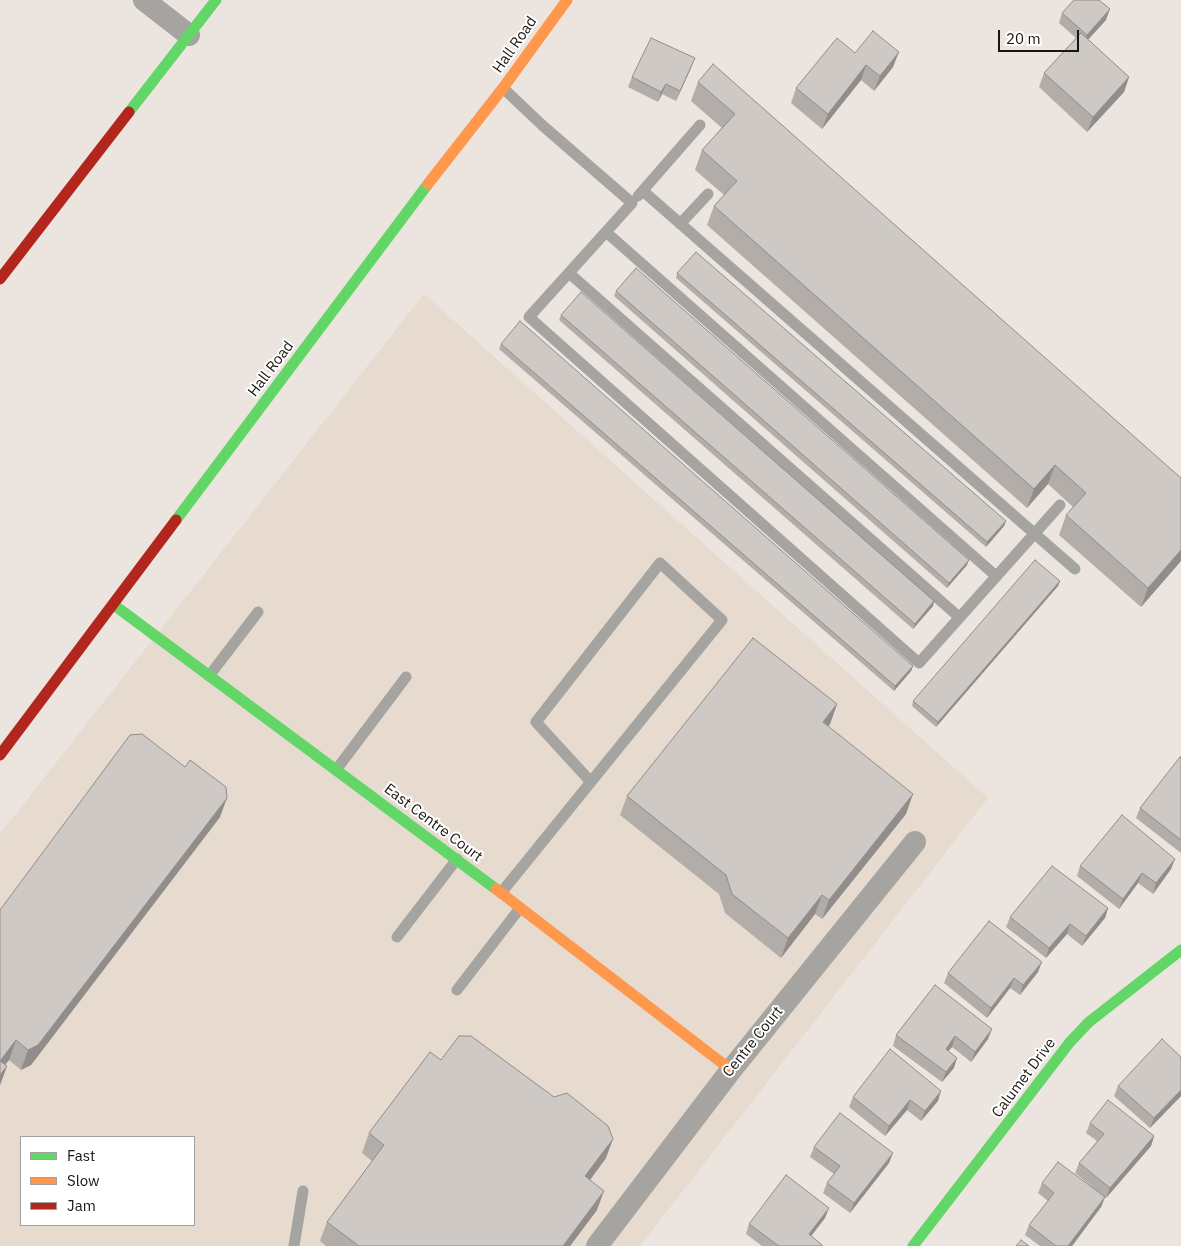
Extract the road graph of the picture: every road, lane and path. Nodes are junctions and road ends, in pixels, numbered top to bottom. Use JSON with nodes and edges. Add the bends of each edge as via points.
{"nodes":[{"id":1,"x":144,"y":0,"type":"edge"},
{"id":2,"x":216,"y":0,"type":"edge"},
{"id":3,"x":567,"y":0,"type":"edge"},
{"id":4,"x":189,"y":35,"type":"junction"},
{"id":5,"x":503,"y":88,"type":"junction"},
{"id":6,"x":700,"y":125,"type":"dead end"},
{"id":7,"x":642,"y":190,"type":"junction"},
{"id":8,"x":708,"y":194,"type":"dead end"},
{"id":9,"x":632,"y":203,"type":"junction"},
{"id":10,"x":680,"y":224,"type":"junction"},
{"id":11,"x":606,"y":232,"type":"junction"},
{"id":12,"x":569,"y":273,"type":"junction"},
{"id":13,"x":0,"y":279,"type":"edge"},
{"id":14,"x":1060,"y":505,"type":"dead end"},
{"id":15,"x":1034,"y":534,"type":"junction"},
{"id":16,"x":1075,"y":569,"type":"dead end"},
{"id":17,"x":996,"y":576,"type":"junction"},
{"id":18,"x":114,"y":605,"type":"junction"},
{"id":19,"x":258,"y":612,"type":"dead end"},
{"id":20,"x":959,"y":617,"type":"junction"},
{"id":21,"x":209,"y":676,"type":"junction"},
{"id":22,"x":406,"y":677,"type":"dead end"},
{"id":23,"x":0,"y":755,"type":"edge"},
{"id":24,"x":336,"y":770,"type":"junction"},
{"id":25,"x":591,"y":782,"type":"junction"},
{"id":26,"x":915,"y":842,"type":"dead end"},
{"id":27,"x":456,"y":859,"type":"junction"},
{"id":28,"x":502,"y":893,"type":"junction"},
{"id":29,"x":520,"y":907,"type":"junction"},
{"id":30,"x":397,"y":937,"type":"dead end"},
{"id":31,"x":1181,"y":950,"type":"edge"},
{"id":32,"x":457,"y":990,"type":"dead end"},
{"id":33,"x":731,"y":1070,"type":"junction"},
{"id":34,"x":303,"y":1190,"type":"dead end"},
{"id":35,"x":294,"y":1246,"type":"edge"},
{"id":36,"x":598,"y":1246,"type":"edge"},
{"id":37,"x":913,"y":1246,"type":"edge"}],
"edges":[{"from":1,"to":4,"type":"street"},
{"from":2,"to":4,"type":"main road"},
{"from":3,"to":5,"type":"main road","name":"Hall Road"},
{"from":4,"to":13,"type":"main road"},
{"from":5,"to":9,"type":"lane"},
{"from":5,"to":18,"type":"main road","name":"Hall Road"},
{"from":6,"to":7,"type":"lane"},
{"from":7,"to":9,"type":"lane"},
{"from":7,"to":10,"type":"lane"},
{"from":8,"to":10,"type":"lane"},
{"from":9,"to":11,"type":"lane"},
{"from":10,"to":15,"type":"lane"},
{"from":11,"to":12,"type":"lane"},
{"from":11,"to":17,"type":"lane"},
{"from":12,"to":20,"type":"lane"},
{"from":12,"to":20,"type":"lane","via":[[529,318],[889,637],[919,663]]},
{"from":14,"to":15,"type":"lane"},
{"from":15,"to":16,"type":"lane"},
{"from":15,"to":17,"type":"lane"},
{"from":17,"to":20,"type":"lane"},
{"from":18,"to":21,"type":"main road","name":"East Centre Court"},
{"from":18,"to":23,"type":"main road","name":"Hall Road"},
{"from":19,"to":21,"type":"lane"},
{"from":21,"to":24,"type":"main road","name":"East Centre Court"},
{"from":22,"to":24,"type":"lane"},
{"from":24,"to":27,"type":"main road","name":"East Centre Court"},
{"from":25,"to":25,"type":"lane","via":[[722,620],[660,563],[536,722]]},
{"from":25,"to":28,"type":"lane"},
{"from":26,"to":33,"type":"street","name":"Centre Court"},
{"from":27,"to":28,"type":"main road","name":"East Centre Court"},
{"from":27,"to":30,"type":"lane"},
{"from":28,"to":29,"type":"main road","name":"East Centre Court"},
{"from":29,"to":32,"type":"lane"},
{"from":29,"to":33,"type":"main road","name":"East Centre Court"},
{"from":31,"to":37,"type":"main road","name":"Calumet Drive","via":[[1089,1022],[1070,1042]]},
{"from":33,"to":36,"type":"street","name":"Centre Court"},
{"from":34,"to":35,"type":"lane"}]}
